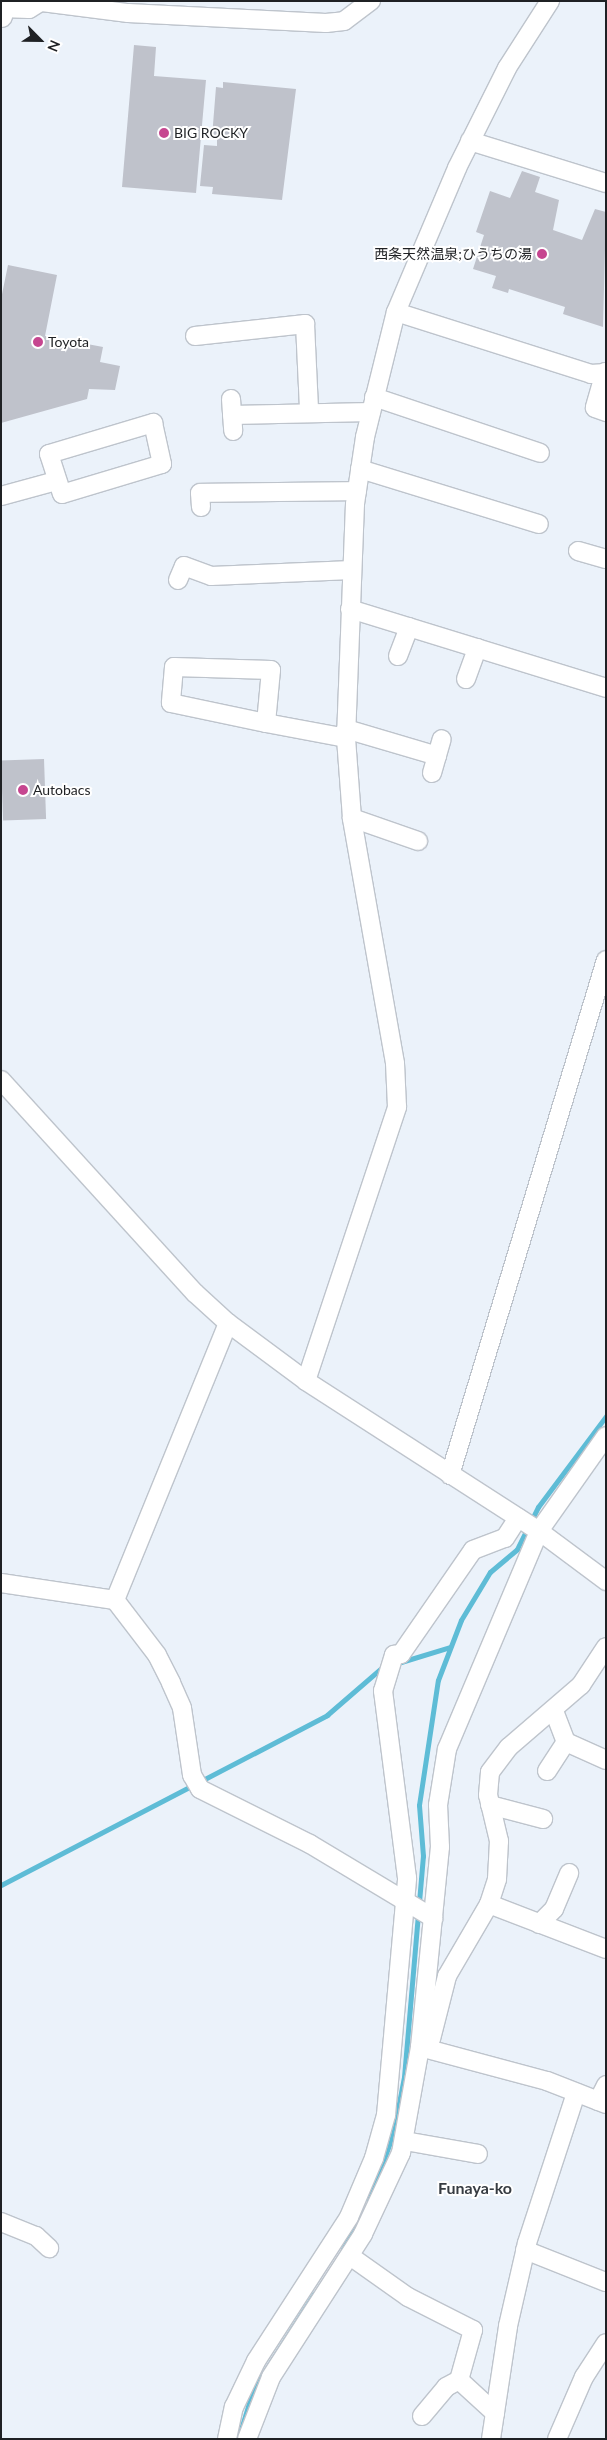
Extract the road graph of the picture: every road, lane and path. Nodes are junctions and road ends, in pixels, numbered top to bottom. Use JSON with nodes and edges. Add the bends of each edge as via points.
{"nodes":[{"id":1,"x":42,"y":1,"type":"edge"},
{"id":2,"x":371,"y":1,"type":"edge"},
{"id":3,"x":550,"y":1,"type":"edge"},
{"id":4,"x":2,"y":8,"type":"edge"},
{"id":5,"x":470,"y":141,"type":"junction"},
{"id":6,"x":606,"y":183,"type":"edge"},
{"id":7,"x":396,"y":312,"type":"junction"},
{"id":8,"x":194,"y":336,"type":"dead end"},
{"id":9,"x":606,"y":372,"type":"edge"},
{"id":10,"x":372,"y":404,"type":"junction"},
{"id":11,"x":309,"y":410,"type":"junction"},
{"id":12,"x":606,"y":412,"type":"edge"},
{"id":13,"x":232,"y":415,"type":"dead end"},
{"id":14,"x":540,"y":453,"type":"dead end"},
{"id":15,"x":360,"y":469,"type":"junction"},
{"id":16,"x":56,"y":481,"type":"junction"},
{"id":17,"x":357,"y":491,"type":"junction"},
{"id":18,"x":1,"y":496,"type":"edge"},
{"id":19,"x":201,"y":507,"type":"dead end"},
{"id":20,"x":539,"y":524,"type":"dead end"},
{"id":21,"x":578,"y":551,"type":"dead end"},
{"id":22,"x":606,"y":559,"type":"edge"},
{"id":23,"x":352,"y":570,"type":"junction"},
{"id":24,"x":178,"y":580,"type":"dead end"},
{"id":25,"x":350,"y":609,"type":"junction"},
{"id":26,"x":409,"y":627,"type":"junction"},
{"id":27,"x":477,"y":648,"type":"junction"},
{"id":28,"x":398,"y":656,"type":"dead end"},
{"id":29,"x":466,"y":679,"type":"dead end"},
{"id":30,"x":606,"y":688,"type":"edge"},
{"id":31,"x":266,"y":723,"type":"junction"},
{"id":32,"x":346,"y":733,"type":"junction"},
{"id":33,"x":442,"y":739,"type":"dead end"},
{"id":34,"x":352,"y":818,"type":"junction"},
{"id":35,"x":418,"y":841,"type":"dead end"},
{"id":36,"x":606,"y":960,"type":"edge"},
{"id":37,"x":1,"y":1080,"type":"edge"},
{"id":38,"x":228,"y":1323,"type":"junction"},
{"id":39,"x":306,"y":1381,"type":"junction"},
{"id":40,"x":606,"y":1436,"type":"edge"},
{"id":41,"x":450,"y":1475,"type":"junction"},
{"id":42,"x":529,"y":1525,"type":"junction"},
{"id":43,"x":606,"y":1581,"type":"edge"},
{"id":44,"x":1,"y":1583,"type":"edge"},
{"id":45,"x":115,"y":1600,"type":"junction"},
{"id":46,"x":606,"y":1647,"type":"edge"},
{"id":47,"x":554,"y":1711,"type":"junction"},
{"id":48,"x":566,"y":1742,"type":"junction"},
{"id":49,"x":606,"y":1760,"type":"edge"},
{"id":50,"x":547,"y":1771,"type":"dead end"},
{"id":51,"x":490,"y":1805,"type":"junction"},
{"id":52,"x":543,"y":1819,"type":"dead end"},
{"id":53,"x":569,"y":1873,"type":"dead end"},
{"id":54,"x":408,"y":1904,"type":"junction"},
{"id":55,"x":489,"y":1904,"type":"junction"},
{"id":56,"x":430,"y":1917,"type":"junction"},
{"id":57,"x":539,"y":1924,"type":"junction"},
{"id":58,"x":606,"y":1949,"type":"edge"},
{"id":59,"x":424,"y":2048,"type":"junction"},
{"id":60,"x":606,"y":2085,"type":"edge"},
{"id":61,"x":576,"y":2093,"type":"junction"},
{"id":62,"x":602,"y":2102,"type":"edge"},
{"id":63,"x":405,"y":2141,"type":"junction"},
{"id":64,"x":478,"y":2154,"type":"dead end"},
{"id":65,"x":1,"y":2222,"type":"edge"},
{"id":66,"x":49,"y":2248,"type":"dead end"},
{"id":67,"x":525,"y":2250,"type":"junction"},
{"id":68,"x":350,"y":2256,"type":"junction"},
{"id":69,"x":606,"y":2282,"type":"edge"},
{"id":70,"x":606,"y":2344,"type":"edge"},
{"id":71,"x":459,"y":2380,"type":"junction"},
{"id":72,"x":495,"y":2413,"type":"junction"},
{"id":73,"x":422,"y":2416,"type":"dead end"},
{"id":74,"x":227,"y":2439,"type":"edge"},
{"id":75,"x":247,"y":2439,"type":"edge"},
{"id":76,"x":491,"y":2439,"type":"edge"},
{"id":77,"x":557,"y":2439,"type":"edge"}],
"edges":[{"from":1,"to":2,"type":"street","via":[[128,13],[326,23],[344,21]]},
{"from":1,"to":4,"type":"street","via":[[29,9]]},
{"from":3,"to":5,"type":"street","via":[[507,68]]},
{"from":5,"to":6,"type":"street"},
{"from":5,"to":7,"type":"street"},
{"from":7,"to":9,"type":"street","via":[[591,374]]},
{"from":7,"to":10,"type":"street"},
{"from":8,"to":11,"type":"street","via":[[305,324]]},
{"from":9,"to":12,"type":"street","via":[[595,408]]},
{"from":10,"to":11,"type":"street"},
{"from":10,"to":14,"type":"street"},
{"from":10,"to":15,"type":"street"},
{"from":11,"to":13,"type":"street"},
{"from":15,"to":17,"type":"street"},
{"from":15,"to":20,"type":"street"},
{"from":16,"to":16,"type":"street","via":[[49,454],[153,423],[162,464],[62,494]]},
{"from":16,"to":18,"type":"street"},
{"from":17,"to":19,"type":"street","via":[[200,493]]},
{"from":17,"to":23,"type":"street"},
{"from":21,"to":22,"type":"street"},
{"from":23,"to":24,"type":"street","via":[[210,576],[184,566]]},
{"from":23,"to":25,"type":"street"},
{"from":25,"to":26,"type":"street"},
{"from":25,"to":32,"type":"street"},
{"from":26,"to":27,"type":"street"},
{"from":26,"to":28,"type":"street"},
{"from":27,"to":29,"type":"street"},
{"from":27,"to":30,"type":"street"},
{"from":31,"to":31,"type":"street","via":[[171,703],[174,666],[271,670]]},
{"from":31,"to":32,"type":"street"},
{"from":32,"to":33,"type":"street","via":[[434,765]]},
{"from":32,"to":34,"type":"street"},
{"from":34,"to":35,"type":"street"},
{"from":34,"to":39,"type":"street","via":[[395,1063],[397,1107]]},
{"from":36,"to":41,"type":"street"},
{"from":37,"to":38,"type":"street","via":[[195,1293]]},
{"from":38,"to":39,"type":"street"},
{"from":38,"to":45,"type":"street"},
{"from":39,"to":41,"type":"street"},
{"from":40,"to":42,"type":"street"},
{"from":41,"to":42,"type":"street"},
{"from":42,"to":43,"type":"street"},
{"from":42,"to":54,"type":"street","via":[[474,1550],[401,1654],[394,1655],[384,1691],[407,1856]]},
{"from":42,"to":56,"type":"street","via":[[447,1749],[438,1805],[440,1847]]},
{"from":44,"to":45,"type":"street"},
{"from":45,"to":54,"type":"street","via":[[157,1655],[171,1683],[182,1708],[192,1775],[200,1789],[310,1844]]},
{"from":46,"to":47,"type":"street","via":[[581,1685]]},
{"from":47,"to":48,"type":"street"},
{"from":47,"to":51,"type":"street","via":[[497,1759],[486,1784]]},
{"from":48,"to":49,"type":"street"},
{"from":48,"to":50,"type":"street"},
{"from":51,"to":52,"type":"street"},
{"from":51,"to":55,"type":"street","via":[[500,1854]]},
{"from":53,"to":57,"type":"street","via":[[554,1909]]},
{"from":54,"to":56,"type":"street"},
{"from":54,"to":74,"type":"street","via":[[386,2115],[374,2158],[336,2240],[251,2369]]},
{"from":55,"to":57,"type":"street"},
{"from":55,"to":59,"type":"street","via":[[447,1976]]},
{"from":56,"to":59,"type":"street"},
{"from":57,"to":58,"type":"street"},
{"from":59,"to":61,"type":"street"},
{"from":59,"to":63,"type":"street"},
{"from":60,"to":62,"type":"street"},
{"from":61,"to":62,"type":"street"},
{"from":61,"to":67,"type":"street"},
{"from":63,"to":64,"type":"street"},
{"from":63,"to":68,"type":"street","via":[[382,2202]]},
{"from":65,"to":66,"type":"street","via":[[36,2236]]},
{"from":67,"to":69,"type":"street"},
{"from":67,"to":72,"type":"street"},
{"from":68,"to":71,"type":"street","via":[[408,2297],[474,2330]]},
{"from":68,"to":75,"type":"street","via":[[271,2377]]},
{"from":70,"to":77,"type":"street","via":[[584,2377]]},
{"from":71,"to":72,"type":"street"},
{"from":71,"to":73,"type":"street","via":[[446,2387]]},
{"from":72,"to":76,"type":"street"}]}
